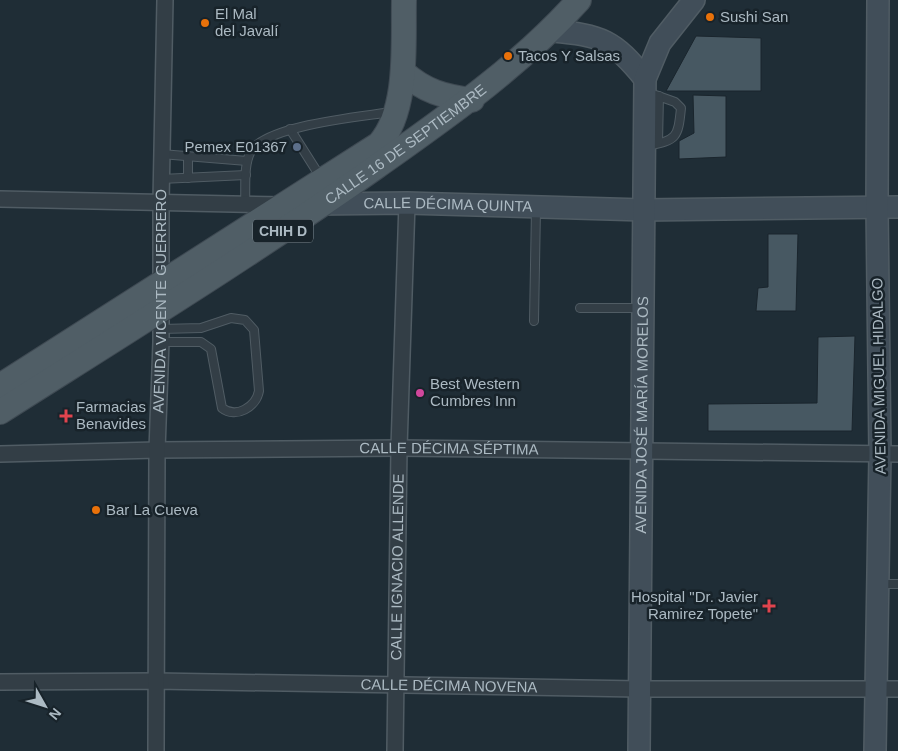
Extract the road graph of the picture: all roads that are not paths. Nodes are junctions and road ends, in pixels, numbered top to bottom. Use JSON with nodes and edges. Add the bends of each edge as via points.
{"nodes":[{"id":1,"x":165,"y":0,"type":"edge"},
{"id":2,"x":404,"y":0,"type":"edge"},
{"id":3,"x":579,"y":0,"type":"edge"},
{"id":4,"x":694,"y":0,"type":"edge"},
{"id":5,"x":878,"y":0,"type":"edge"},
{"id":6,"x":552,"y":31,"type":"junction"},
{"id":7,"x":403,"y":72,"type":"junction"},
{"id":8,"x":650,"y":89,"type":"junction"},
{"id":9,"x":472,"y":100,"type":"junction"},
{"id":10,"x":395,"y":111,"type":"junction"},
{"id":11,"x":290,"y":129,"type":"junction"},
{"id":12,"x":651,"y":145,"type":"junction"},
{"id":13,"x":162,"y":154,"type":"junction"},
{"id":14,"x":188,"y":156,"type":"junction"},
{"id":15,"x":247,"y":161,"type":"junction"},
{"id":16,"x":246,"y":175,"type":"junction"},
{"id":17,"x":188,"y":178,"type":"junction"},
{"id":18,"x":161,"y":179,"type":"junction"},
{"id":19,"x":323,"y":192,"type":"junction"},
{"id":20,"x":0,"y":199,"type":"edge"},
{"id":21,"x":160,"y":201,"type":"junction"},
{"id":22,"x":407,"y":203,"type":"junction"},
{"id":23,"x":245,"y":204,"type":"junction"},
{"id":24,"x":284,"y":205,"type":"junction"},
{"id":25,"x":536,"y":207,"type":"junction"},
{"id":26,"x":876,"y":207,"type":"junction"},
{"id":27,"x":898,"y":207,"type":"edge"},
{"id":28,"x":644,"y":210,"type":"junction"},
{"id":29,"x":160,"y":285,"type":"junction"},
{"id":30,"x":580,"y":308,"type":"dead end"},
{"id":31,"x":643,"y":308,"type":"junction"},
{"id":32,"x":534,"y":321,"type":"dead end"},
{"id":33,"x":161,"y":327,"type":"junction"},
{"id":34,"x":201,"y":328,"type":"junction"},
{"id":35,"x":201,"y":342,"type":"junction"},
{"id":36,"x":0,"y":386,"type":"edge"},
{"id":37,"x":0,"y":412,"type":"edge"},
{"id":38,"x":399,"y":448,"type":"junction"},
{"id":39,"x":157,"y":450,"type":"junction"},
{"id":40,"x":643,"y":452,"type":"junction"},
{"id":41,"x":0,"y":454,"type":"edge"},
{"id":42,"x":889,"y":454,"type":"edge"},
{"id":43,"x":888,"y":584,"type":"edge"},
{"id":44,"x":156,"y":681,"type":"junction"},
{"id":45,"x":0,"y":682,"type":"edge"},
{"id":46,"x":395,"y":686,"type":"junction"},
{"id":47,"x":876,"y":688,"type":"junction"},
{"id":48,"x":639,"y":689,"type":"junction"},
{"id":49,"x":898,"y":689,"type":"edge"},
{"id":50,"x":156,"y":751,"type":"edge"},
{"id":51,"x":394,"y":751,"type":"edge"},
{"id":52,"x":639,"y":751,"type":"edge"},
{"id":53,"x":875,"y":751,"type":"edge"}],
"edges":[{"from":1,"to":13,"type":"street","name":"AVENIDA VICENTE GUERRERO"},
{"from":2,"to":7,"type":"main road","name":"CALLE 16 DE SEPTIEMBRE"},
{"from":3,"to":6,"type":"main road"},
{"from":4,"to":8,"type":"main road","via":[[660,43]]},
{"from":5,"to":26,"type":"main road","name":"AVENIDA MIGUEL HIDALGO"},
{"from":6,"to":8,"type":"main road","via":[[605,40],[626,55]]},
{"from":6,"to":9,"type":"main road","name":"CALLE 16 DE SEPTIEMBRE","number":"CHIH D"},
{"from":7,"to":9,"type":"main road","via":[[430,92]]},
{"from":7,"to":10,"type":"main road","name":"CALLE 16 DE SEPTIEMBRE","number":"CHIH D"},
{"from":8,"to":12,"type":"main road","name":"AVENIDA JOSÉ MARÍA MORELOS"},
{"from":8,"to":12,"type":"lane","via":[[680,108],[679,132],[671,140]]},
{"from":9,"to":19,"type":"main road","name":"CALLE 16 DE SEPTIEMBRE","number":"CHIH D"},
{"from":10,"to":11,"type":"lane"},
{"from":10,"to":19,"type":"main road","name":"CALLE 16 DE SEPTIEMBRE","number":"CHIH D","via":[[393,124],[379,144]]},
{"from":11,"to":15,"type":"lane","via":[[254,147]]},
{"from":11,"to":19,"type":"lane"},
{"from":12,"to":28,"type":"main road","name":"AVENIDA JOSÉ MARÍA MORELOS"},
{"from":13,"to":14,"type":"lane"},
{"from":13,"to":18,"type":"street","name":"AVENIDA VICENTE GUERRERO"},
{"from":14,"to":15,"type":"lane"},
{"from":14,"to":17,"type":"lane"},
{"from":15,"to":16,"type":"lane"},
{"from":16,"to":17,"type":"lane"},
{"from":16,"to":23,"type":"lane"},
{"from":17,"to":18,"type":"lane"},
{"from":18,"to":21,"type":"street","name":"AVENIDA VICENTE GUERRERO"},
{"from":19,"to":22,"type":"main road","name":"CALLE DÉCIMA QUINTA"},
{"from":19,"to":24,"type":"main road","name":"CALLE 16 DE SEPTIEMBRE","number":"CHIH D"},
{"from":19,"to":33,"type":"main road","name":"CALLE 16 DE SEPTIEMBRE","number":"CHIH D"},
{"from":20,"to":21,"type":"street"},
{"from":21,"to":23,"type":"street"},
{"from":21,"to":29,"type":"street","name":"AVENIDA VICENTE GUERRERO"},
{"from":22,"to":25,"type":"main road","name":"CALLE DÉCIMA QUINTA"},
{"from":22,"to":38,"type":"street","name":"CALLE IGNACIO ALLENDE"},
{"from":23,"to":24,"type":"street"},
{"from":24,"to":29,"type":"main road","name":"CALLE 16 DE SEPTIEMBRE","number":"CHIH D"},
{"from":25,"to":28,"type":"main road","name":"CALLE DÉCIMA QUINTA"},
{"from":25,"to":32,"type":"lane"},
{"from":26,"to":27,"type":"main road","name":"CALLE DÉCIMA QUINTA"},
{"from":26,"to":28,"type":"main road","name":"CALLE DÉCIMA QUINTA"},
{"from":26,"to":42,"type":"main road","name":"AVENIDA MIGUEL HIDALGO"},
{"from":28,"to":31,"type":"main road","name":"AVENIDA JOSÉ MARÍA MORELOS"},
{"from":29,"to":33,"type":"street","name":"AVENIDA VICENTE GUERRERO"},
{"from":29,"to":36,"type":"main road","name":"CALLE 16 DE SEPTIEMBRE","number":"CHIH D"},
{"from":30,"to":31,"type":"lane"},
{"from":31,"to":40,"type":"main road","name":"AVENIDA JOSÉ MARÍA MORELOS"},
{"from":33,"to":34,"type":"lane"},
{"from":33,"to":35,"type":"lane"},
{"from":33,"to":37,"type":"main road","name":"CALLE 16 DE SEPTIEMBRE","number":"CHIH D"},
{"from":33,"to":39,"type":"street","name":"AVENIDA VICENTE GUERRERO"},
{"from":34,"to":35,"type":"lane"},
{"from":34,"to":35,"type":"lane","via":[[239,318],[254,330],[259,391],[254,405],[232,414],[222,408],[214,355]]},
{"from":38,"to":39,"type":"street","name":"CALLE DÉCIMA SÉPTIMA"},
{"from":38,"to":40,"type":"street","name":"CALLE DÉCIMA SÉPTIMA"},
{"from":38,"to":46,"type":"street","name":"CALLE IGNACIO ALLENDE"},
{"from":39,"to":41,"type":"street","name":"CALLE DÉCIMA SÉPTIMA"},
{"from":39,"to":44,"type":"street","name":"AVENIDA VICENTE GUERRERO"},
{"from":40,"to":42,"type":"street","name":"CALLE DÉCIMA SÉPTIMA"},
{"from":40,"to":48,"type":"main road","name":"AVENIDA JOSÉ MARÍA MORELOS"},
{"from":42,"to":43,"type":"main road","name":"AVENIDA MIGUEL HIDALGO"},
{"from":43,"to":47,"type":"main road","name":"AVENIDA MIGUEL HIDALGO"},
{"from":44,"to":45,"type":"street","name":"CALLE DÉCIMA NOVENA"},
{"from":44,"to":46,"type":"street","name":"CALLE DÉCIMA NOVENA"},
{"from":44,"to":50,"type":"street","name":"AVENIDA VICENTE GUERRERO"},
{"from":46,"to":48,"type":"street","name":"CALLE DÉCIMA NOVENA"},
{"from":46,"to":51,"type":"street","name":"CALLE IGNACIO ALLENDE"},
{"from":47,"to":48,"type":"street","name":"CALLE DÉCIMA NOVENA"},
{"from":47,"to":49,"type":"street","name":"CALLE DÉCIMA NOVENA"},
{"from":47,"to":53,"type":"main road","name":"AVENIDA MIGUEL HIDALGO"},
{"from":48,"to":52,"type":"main road","name":"AVENIDA JOSÉ MARÍA MORELOS"}]}
